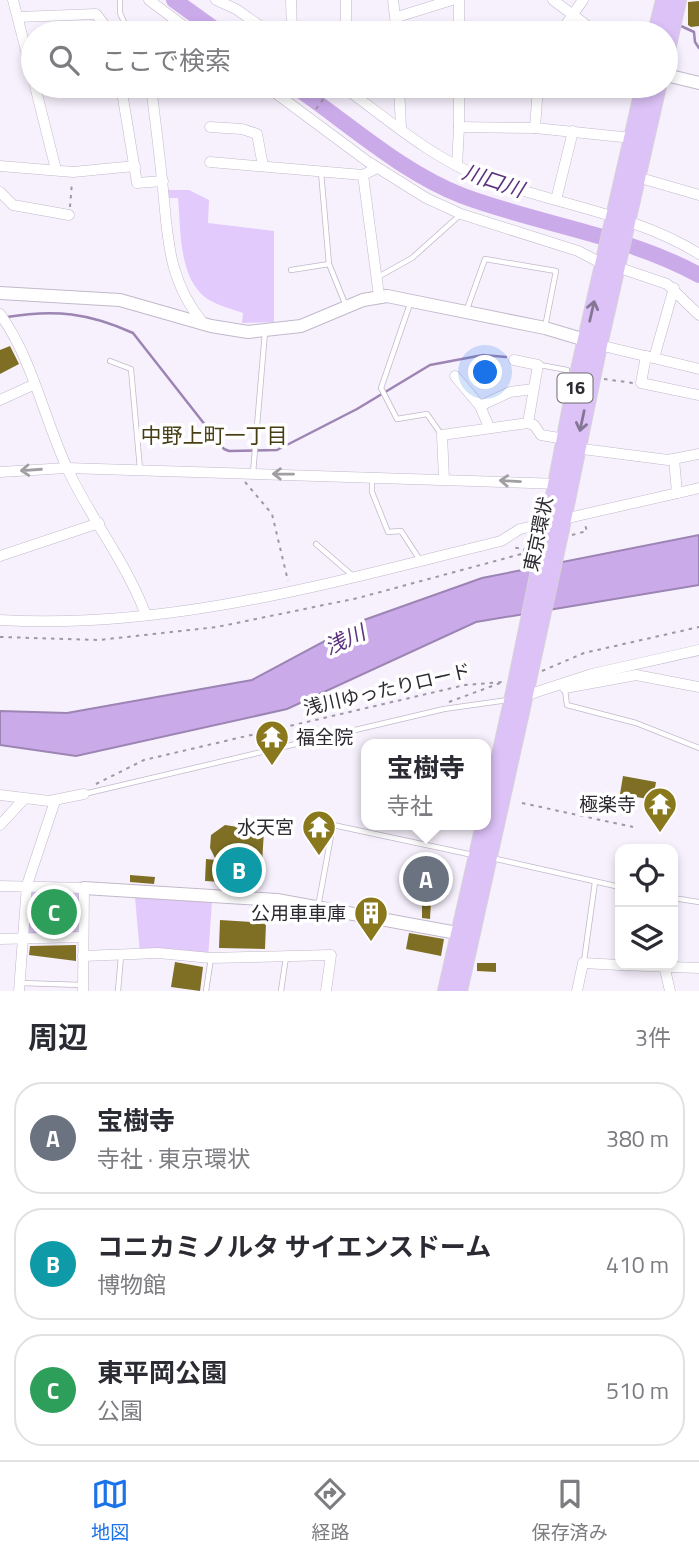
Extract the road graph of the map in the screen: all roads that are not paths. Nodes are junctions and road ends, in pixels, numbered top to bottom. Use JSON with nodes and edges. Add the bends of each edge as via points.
{"nodes":[{"id":1,"x":13,"y":0,"type":"edge"},
{"id":2,"x":120,"y":0,"type":"edge"},
{"id":3,"x":149,"y":0,"type":"edge"},
{"id":4,"x":216,"y":0,"type":"edge"},
{"id":5,"x":291,"y":0,"type":"edge"},
{"id":6,"x":346,"y":0,"type":"edge"},
{"id":7,"x":393,"y":0,"type":"edge"},
{"id":8,"x":452,"y":0,"type":"edge"},
{"id":9,"x":459,"y":0,"type":"edge"},
{"id":10,"x":553,"y":0,"type":"edge"},
{"id":11,"x":583,"y":0,"type":"edge"},
{"id":12,"x":664,"y":0,"type":"edge"},
{"id":13,"x":678,"y":0,"type":"edge"},
{"id":14,"x":572,"y":15,"type":"junction"},
{"id":15,"x":18,"y":17,"type":"junction"},
{"id":16,"x":397,"y":17,"type":"junction"},
{"id":17,"x":102,"y":21,"type":"edge"},
{"id":18,"x":124,"y":21,"type":"edge"},
{"id":19,"x":177,"y":21,"type":"edge"},
{"id":20,"x":253,"y":21,"type":"edge"},
{"id":21,"x":292,"y":21,"type":"edge"},
{"id":22,"x":346,"y":21,"type":"edge"},
{"id":23,"x":397,"y":21,"type":"edge"},
{"id":24,"x":459,"y":21,"type":"edge"},
{"id":25,"x":568,"y":21,"type":"edge"},
{"id":26,"x":580,"y":21,"type":"edge"},
{"id":27,"x":659,"y":21,"type":"edge"},
{"id":28,"x":673,"y":21,"type":"edge"},
{"id":29,"x":21,"y":29,"type":"edge"},
{"id":30,"x":678,"y":78,"type":"edge"},
{"id":31,"x":699,"y":83,"type":"edge"},
{"id":32,"x":38,"y":98,"type":"edge"},
{"id":33,"x":123,"y":98,"type":"edge"},
{"id":34,"x":152,"y":98,"type":"edge"},
{"id":35,"x":282,"y":98,"type":"edge"},
{"id":36,"x":360,"y":98,"type":"edge"},
{"id":37,"x":400,"y":98,"type":"edge"},
{"id":38,"x":459,"y":98,"type":"edge"},
{"id":39,"x":537,"y":98,"type":"edge"},
{"id":40,"x":641,"y":98,"type":"edge"},
{"id":41,"x":655,"y":98,"type":"edge"},
{"id":42,"x":211,"y":127,"type":"dead end"},
{"id":43,"x":459,"y":127,"type":"junction"},
{"id":44,"x":401,"y":128,"type":"junction"},
{"id":45,"x":535,"y":128,"type":"junction"},
{"id":46,"x":573,"y":131,"type":"junction"},
{"id":47,"x":632,"y":138,"type":"junction"},
{"id":48,"x":210,"y":162,"type":"dead end"},
{"id":49,"x":0,"y":166,"type":"edge"},
{"id":50,"x":135,"y":166,"type":"junction"},
{"id":51,"x":263,"y":166,"type":"junction"},
{"id":52,"x":457,"y":166,"type":"junction"},
{"id":53,"x":377,"y":168,"type":"junction"},
{"id":54,"x":59,"y":170,"type":"junction"},
{"id":55,"x":321,"y":171,"type":"junction"},
{"id":56,"x":363,"y":175,"type":"junction"},
{"id":57,"x":637,"y":177,"type":"junction"},
{"id":58,"x":163,"y":181,"type":"junction"},
{"id":59,"x":0,"y":192,"type":"edge"},
{"id":60,"x":699,"y":195,"type":"edge"},
{"id":61,"x":556,"y":200,"type":"junction"},
{"id":62,"x":461,"y":214,"type":"junction"},
{"id":63,"x":69,"y":215,"type":"road end"},
{"id":64,"x":619,"y":223,"type":"junction"},
{"id":65,"x":699,"y":254,"type":"edge"},
{"id":66,"x":611,"y":261,"type":"junction"},
{"id":67,"x":329,"y":264,"type":"junction"},
{"id":68,"x":290,"y":270,"type":"dead end"},
{"id":69,"x":378,"y":277,"type":"junction"},
{"id":70,"x":674,"y":288,"type":"junction"},
{"id":71,"x":0,"y":293,"type":"edge"},
{"id":72,"x":379,"y":296,"type":"junction"},
{"id":73,"x":411,"y":301,"type":"junction"},
{"id":74,"x":347,"y":307,"type":"junction"},
{"id":75,"x":465,"y":313,"type":"junction"},
{"id":76,"x":0,"y":314,"type":"edge"},
{"id":77,"x":699,"y":315,"type":"edge"},
{"id":78,"x":203,"y":323,"type":"junction"},
{"id":79,"x":5,"y":325,"type":"edge"},
{"id":80,"x":545,"y":328,"type":"junction"},
{"id":81,"x":265,"y":332,"type":"junction"},
{"id":82,"x":592,"y":342,"type":"junction"},
{"id":83,"x":650,"y":357,"type":"junction"},
{"id":84,"x":514,"y":360,"type":"dead end"},
{"id":85,"x":110,"y":361,"type":"dead end"},
{"id":86,"x":538,"y":365,"type":"junction"},
{"id":87,"x":699,"y":369,"type":"edge"},
{"id":88,"x":566,"y":370,"type":"dead end"},
{"id":89,"x":455,"y":376,"type":"dead end"},
{"id":90,"x":33,"y":385,"type":"junction"},
{"id":91,"x":533,"y":389,"type":"junction"},
{"id":92,"x":699,"y":395,"type":"edge"},
{"id":93,"x":0,"y":400,"type":"edge"},
{"id":94,"x":480,"y":406,"type":"junction"},
{"id":95,"x":528,"y":423,"type":"junction"},
{"id":96,"x":489,"y":427,"type":"junction"},
{"id":97,"x":442,"y":435,"type":"junction"},
{"id":98,"x":571,"y":443,"type":"junction"},
{"id":99,"x":699,"y":454,"type":"edge"},
{"id":100,"x":674,"y":458,"type":"junction"},
{"id":101,"x":67,"y":468,"type":"junction"},
{"id":102,"x":140,"y":470,"type":"junction"},
{"id":103,"x":0,"y":472,"type":"edge"},
{"id":104,"x":253,"y":474,"type":"junction"},
{"id":105,"x":372,"y":476,"type":"junction"},
{"id":106,"x":444,"y":479,"type":"junction"},
{"id":107,"x":556,"y":485,"type":"junction"},
{"id":108,"x":699,"y":488,"type":"edge"},
{"id":109,"x":677,"y":493,"type":"junction"},
{"id":110,"x":99,"y":523,"type":"junction"},
{"id":111,"x":555,"y":526,"type":"junction"},
{"id":112,"x":316,"y":544,"type":"dead end"},
{"id":113,"x":0,"y":556,"type":"edge"},
{"id":114,"x":420,"y":561,"type":"junction"},
{"id":115,"x":353,"y":577,"type":"junction"},
{"id":116,"x":146,"y":615,"type":"junction"},
{"id":117,"x":0,"y":620,"type":"edge"},
{"id":118,"x":699,"y":650,"type":"edge"},
{"id":119,"x":564,"y":685,"type":"junction"},
{"id":120,"x":699,"y":687,"type":"edge"},
{"id":121,"x":517,"y":690,"type":"junction"},
{"id":122,"x":699,"y":748,"type":"edge"},
{"id":123,"x":86,"y":791,"type":"joint"},
{"id":124,"x":0,"y":794,"type":"edge"},
{"id":125,"x":491,"y":794,"type":"edge"},
{"id":126,"x":24,"y":799,"type":"junction"},
{"id":127,"x":55,"y":801,"type":"junction"},
{"id":128,"x":491,"y":818,"type":"edge"},
{"id":129,"x":0,"y":825,"type":"edge"},
{"id":130,"x":484,"y":830,"type":"edge"},
{"id":131,"x":488,"y":830,"type":"edge"},
{"id":132,"x":483,"y":857,"type":"junction"},
{"id":133,"x":595,"y":882,"type":"junction"},
{"id":134,"x":27,"y":885,"type":"junction"},
{"id":135,"x":615,"y":886,"type":"edge"},
{"id":136,"x":0,"y":887,"type":"edge"},
{"id":137,"x":84,"y":888,"type":"junction"},
{"id":138,"x":678,"y":899,"type":"edge"},
{"id":139,"x":699,"y":902,"type":"edge"},
{"id":140,"x":318,"y":908,"type":"junction"},
{"id":141,"x":465,"y":935,"type":"junction"},
{"id":142,"x":83,"y":937,"type":"junction"},
{"id":143,"x":22,"y":938,"type":"junction"},
{"id":144,"x":0,"y":939,"type":"edge"},
{"id":145,"x":121,"y":956,"type":"junction"},
{"id":146,"x":286,"y":956,"type":"junction"},
{"id":147,"x":83,"y":957,"type":"junction"},
{"id":148,"x":211,"y":958,"type":"junction"},
{"id":149,"x":583,"y":963,"type":"junction"},
{"id":150,"x":615,"y":965,"type":"edge"},
{"id":151,"x":678,"y":967,"type":"edge"},
{"id":152,"x":699,"y":968,"type":"edge"},
{"id":153,"x":665,"y":970,"type":"edge"},
{"id":154,"x":19,"y":987,"type":"edge"},
{"id":155,"x":83,"y":988,"type":"edge"},
{"id":156,"x":118,"y":991,"type":"edge"},
{"id":157,"x":206,"y":991,"type":"edge"},
{"id":158,"x":281,"y":991,"type":"edge"},
{"id":159,"x":326,"y":991,"type":"edge"},
{"id":160,"x":446,"y":991,"type":"edge"},
{"id":161,"x":459,"y":991,"type":"edge"},
{"id":162,"x":577,"y":991,"type":"edge"},
{"id":163,"x":670,"y":991,"type":"edge"}],
"edges":[{"from":1,"to":15,"type":"street"},
{"from":2,"to":18,"type":"lane"},
{"from":3,"to":19,"type":"street"},
{"from":4,"to":20,"type":"street"},
{"from":5,"to":21,"type":"street"},
{"from":6,"to":22,"type":"street"},
{"from":7,"to":16,"type":"street"},
{"from":8,"to":16,"type":"street"},
{"from":9,"to":24,"type":"street"},
{"from":10,"to":14,"type":"street"},
{"from":11,"to":14,"type":"street"},
{"from":12,"to":27,"type":"highway"},
{"from":13,"to":28,"type":"highway"},
{"from":14,"to":25,"type":"street"},
{"from":14,"to":26,"type":"street"},
{"from":15,"to":17,"type":"street","via":[[96,14]]},
{"from":15,"to":29,"type":"street"},
{"from":16,"to":23,"type":"street"},
{"from":30,"to":31,"type":"street"},
{"from":32,"to":54,"type":"street"},
{"from":33,"to":50,"type":"street"},
{"from":34,"to":58,"type":"street"},
{"from":35,"to":53,"type":"street"},
{"from":36,"to":44,"type":"street"},
{"from":37,"to":44,"type":"street"},
{"from":38,"to":43,"type":"street"},
{"from":39,"to":45,"type":"street"},
{"from":40,"to":47,"type":"highway","name":"東京環状","number":"16"},
{"from":41,"to":57,"type":"highway","name":"東京環状","number":"16"},
{"from":42,"to":51,"type":"street","via":[[257,134]]},
{"from":43,"to":45,"type":"street"},
{"from":43,"to":52,"type":"street"},
{"from":44,"to":52,"type":"street"},
{"from":45,"to":46,"type":"street"},
{"from":46,"to":47,"type":"street"},
{"from":46,"to":61,"type":"street"},
{"from":47,"to":64,"type":"highway","name":"東京環状","number":"16"},
{"from":48,"to":51,"type":"street"},
{"from":49,"to":54,"type":"street"},
{"from":50,"to":54,"type":"street"},
{"from":50,"to":58,"type":"street","via":[[137,183]]},
{"from":51,"to":55,"type":"street"},
{"from":52,"to":61,"type":"street"},
{"from":53,"to":56,"type":"street"},
{"from":53,"to":62,"type":"street"},
{"from":55,"to":56,"type":"street"},
{"from":55,"to":67,"type":"lane"},
{"from":56,"to":69,"type":"street"},
{"from":57,"to":60,"type":"street"},
{"from":57,"to":64,"type":"highway","name":"東京環状","number":"16"},
{"from":58,"to":78,"type":"street","via":[[166,240],[185,299]]},
{"from":59,"to":63,"type":"street","via":[[13,205]]},
{"from":61,"to":64,"type":"street"},
{"from":62,"to":66,"type":"street"},
{"from":62,"to":69,"type":"lane","via":[[412,258]]},
{"from":64,"to":65,"type":"street","via":[[678,242]]},
{"from":64,"to":66,"type":"highway","name":"東京環状","number":"16"},
{"from":66,"to":70,"type":"street"},
{"from":66,"to":82,"type":"highway","name":"東京環状","number":"16"},
{"from":67,"to":68,"type":"lane"},
{"from":67,"to":74,"type":"lane"},
{"from":69,"to":72,"type":"street"},
{"from":70,"to":77,"type":"street"},
{"from":70,"to":83,"type":"street"},
{"from":71,"to":78,"type":"street","via":[[105,298]]},
{"from":72,"to":73,"type":"street"},
{"from":72,"to":74,"type":"street"},
{"from":73,"to":75,"type":"street"},
{"from":73,"to":97,"type":"lane","via":[[381,388],[397,419],[427,414]]},
{"from":74,"to":81,"type":"street","via":[[307,324]]},
{"from":75,"to":80,"type":"street"},
{"from":75,"to":80,"type":"lane","via":[[485,259],[528,265],[558,274]]},
{"from":76,"to":79,"type":"street"},
{"from":78,"to":81,"type":"street"},
{"from":79,"to":90,"type":"street","via":[[15,336]]},
{"from":80,"to":82,"type":"street"},
{"from":81,"to":104,"type":"lane"},
{"from":82,"to":83,"type":"street"},
{"from":82,"to":98,"type":"highway","name":"東京環状","number":"16"},
{"from":83,"to":87,"type":"street"},
{"from":83,"to":92,"type":"street","via":[[641,383]]},
{"from":84,"to":86,"type":"street"},
{"from":85,"to":102,"type":"lane","via":[[131,369]]},
{"from":86,"to":88,"type":"lane"},
{"from":86,"to":91,"type":"street"},
{"from":89,"to":94,"type":"street"},
{"from":90,"to":93,"type":"street"},
{"from":90,"to":101,"type":"street"},
{"from":91,"to":94,"type":"street","via":[[510,392]]},
{"from":91,"to":95,"type":"street"},
{"from":94,"to":96,"type":"street"},
{"from":95,"to":96,"type":"street"},
{"from":95,"to":98,"type":"street","via":[[541,435]]},
{"from":96,"to":97,"type":"street"},
{"from":97,"to":106,"type":"street"},
{"from":98,"to":100,"type":"street"},
{"from":98,"to":107,"type":"highway","name":"東京環状","number":"16"},
{"from":98,"to":111,"type":"highway","name":"東京環状","number":"16"},
{"from":99,"to":100,"type":"street"},
{"from":100,"to":109,"type":"street"},
{"from":101,"to":102,"type":"street"},
{"from":101,"to":103,"type":"street","one_way":true},
{"from":101,"to":110,"type":"street"},
{"from":102,"to":104,"type":"street"},
{"from":105,"to":104,"type":"street","one_way":true},
{"from":105,"to":106,"type":"street"},
{"from":105,"to":114,"type":"lane","via":[[372,492],[388,532],[401,531]]},
{"from":107,"to":106,"type":"street","one_way":true},
{"from":107,"to":111,"type":"highway","name":"東京環状","number":"16"},
{"from":108,"to":109,"type":"street"},
{"from":109,"to":111,"type":"street"},
{"from":110,"to":113,"type":"street"},
{"from":110,"to":116,"type":"street","via":[[126,567]]},
{"from":111,"to":114,"type":"street","via":[[520,529],[501,541]]},
{"from":111,"to":121,"type":"highway","name":"東京環状","number":"16","bridge":true},
{"from":112,"to":115,"type":"lane"},
{"from":114,"to":115,"type":"street"},
{"from":115,"to":116,"type":"street","via":[[226,605]]},
{"from":116,"to":117,"type":"street"},
{"from":118,"to":119,"type":"street"},
{"from":119,"to":120,"type":"street","via":[[636,675]]},
{"from":119,"to":121,"type":"street"},
{"from":119,"to":122,"type":"lane","via":[[567,705],[636,723]]},
{"from":121,"to":123,"type":"lane"},
{"from":121,"to":125,"type":"highway","name":"東京環状","number":"16"},
{"from":121,"to":128,"type":"highway","name":"東京環状","number":"16"},
{"from":123,"to":127,"type":"street"},
{"from":124,"to":126,"type":"street"},
{"from":126,"to":127,"type":"street"},
{"from":126,"to":129,"type":"street"},
{"from":127,"to":134,"type":"street"},
{"from":130,"to":132,"type":"highway","name":"東京環状","number":"16"},
{"from":131,"to":132,"type":"highway","name":"東京環状","number":"16"},
{"from":132,"to":133,"type":"lane"},
{"from":132,"to":140,"type":"lane","via":[[333,825]]},
{"from":132,"to":141,"type":"highway","name":"東京環状","number":"16"},
{"from":133,"to":135,"type":"lane"},
{"from":133,"to":149,"type":"lane"},
{"from":134,"to":136,"type":"street"},
{"from":134,"to":137,"type":"street"},
{"from":134,"to":143,"type":"street"},
{"from":137,"to":140,"type":"street","via":[[277,900]]},
{"from":137,"to":142,"type":"street"},
{"from":138,"to":139,"type":"lane"},
{"from":140,"to":141,"type":"street"},
{"from":141,"to":160,"type":"highway","name":"東京環状","number":"16"},
{"from":141,"to":161,"type":"highway","name":"東京環状","number":"16"},
{"from":142,"to":143,"type":"street"},
{"from":142,"to":147,"type":"street"},
{"from":143,"to":144,"type":"street"},
{"from":143,"to":154,"type":"street"},
{"from":145,"to":147,"type":"street"},
{"from":145,"to":148,"type":"street","via":[[158,953]]},
{"from":145,"to":156,"type":"lane"},
{"from":146,"to":148,"type":"street"},
{"from":146,"to":158,"type":"lane"},
{"from":146,"to":159,"type":"street","via":[[331,956]]},
{"from":147,"to":155,"type":"street"},
{"from":148,"to":157,"type":"lane"},
{"from":149,"to":150,"type":"street"},
{"from":149,"to":162,"type":"street"},
{"from":151,"to":152,"type":"street"},
{"from":153,"to":163,"type":"street"},
{"from":154,"to":155,"type":"lane"}]}
